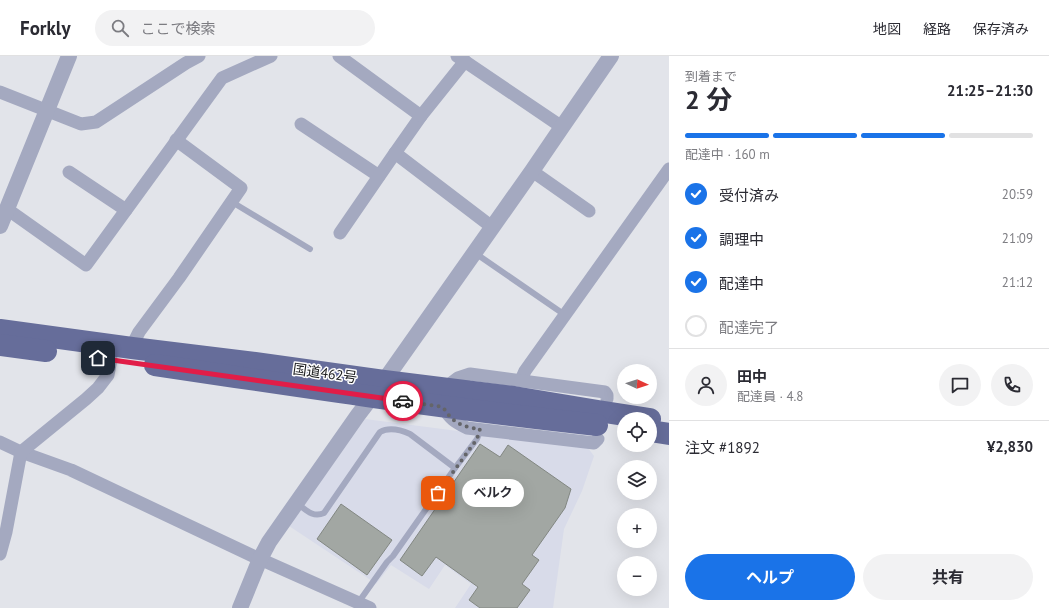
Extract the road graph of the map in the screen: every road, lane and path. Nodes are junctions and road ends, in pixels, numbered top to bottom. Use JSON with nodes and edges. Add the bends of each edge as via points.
{"nodes":[{"id":1,"x":69,"y":56,"type":"edge"},
{"id":2,"x":199,"y":56,"type":"edge"},
{"id":3,"x":271,"y":56,"type":"edge"},
{"id":4,"x":339,"y":56,"type":"edge"},
{"id":5,"x":611,"y":56,"type":"edge"},
{"id":6,"x":461,"y":59,"type":"edge"},
{"id":7,"x":184,"y":60,"type":"edge"},
{"id":8,"x":0,"y":92,"type":"edge"},
{"id":9,"x":48,"y":111,"type":"junction"},
{"id":10,"x":421,"y":116,"type":"junction"},
{"id":11,"x":301,"y":124,"type":"dead end"},
{"id":12,"x":562,"y":127,"type":"junction"},
{"id":13,"x":176,"y":140,"type":"junction"},
{"id":14,"x":395,"y":153,"type":"junction"},
{"id":15,"x":669,"y":168,"type":"edge"},
{"id":16,"x":532,"y":171,"type":"junction"},
{"id":17,"x":69,"y":172,"type":"dead end"},
{"id":18,"x":379,"y":176,"type":"junction"},
{"id":19,"x":232,"y":202,"type":"junction"},
{"id":20,"x":7,"y":209,"type":"junction"},
{"id":21,"x":126,"y":210,"type":"junction"},
{"id":22,"x":589,"y":211,"type":"dead end"},
{"id":23,"x":0,"y":226,"type":"edge"},
{"id":24,"x":492,"y":227,"type":"junction"},
{"id":25,"x":340,"y":233,"type":"dead end"},
{"id":26,"x":310,"y":249,"type":"dead end"},
{"id":27,"x":475,"y":252,"type":"junction"},
{"id":28,"x":564,"y":314,"type":"junction"},
{"id":29,"x":0,"y":330,"type":"edge"},
{"id":30,"x":0,"y":345,"type":"edge"},
{"id":31,"x":134,"y":348,"type":"junction"},
{"id":32,"x":111,"y":359,"type":"junction"},
{"id":33,"x":521,"y":380,"type":"junction"},
{"id":34,"x":378,"y":389,"type":"junction"},
{"id":35,"x":444,"y":397,"type":"junction"},
{"id":36,"x":607,"y":399,"type":"dead end"},
{"id":37,"x":617,"y":418,"type":"edge"},
{"id":38,"x":657,"y":422,"type":"edge"},
{"id":39,"x":669,"y":422,"type":"edge"},
{"id":40,"x":480,"y":429,"type":"junction"},
{"id":41,"x":657,"y":429,"type":"edge"},
{"id":42,"x":669,"y":434,"type":"edge"},
{"id":43,"x":598,"y":439,"type":"dead end"},
{"id":44,"x":0,"y":442,"type":"edge"},
{"id":45,"x":22,"y":452,"type":"junction"},
{"id":46,"x":455,"y":468,"type":"junction"},
{"id":47,"x":296,"y":503,"type":"junction"},
{"id":48,"x":0,"y":554,"type":"edge"},
{"id":49,"x":260,"y":559,"type":"junction"},
{"id":50,"x":364,"y":605,"type":"edge"},
{"id":51,"x":240,"y":608,"type":"edge"}],
"edges":[{"from":1,"to":9,"type":"street"},
{"from":2,"to":7,"type":"street"},
{"from":3,"to":13,"type":"street","via":[[222,78]]},
{"from":4,"to":10,"type":"street"},
{"from":5,"to":12,"type":"street"},
{"from":6,"to":10,"type":"street"},
{"from":6,"to":12,"type":"street"},
{"from":7,"to":9,"type":"street","via":[[96,122],[81,124]]},
{"from":8,"to":9,"type":"street"},
{"from":9,"to":20,"type":"street"},
{"from":10,"to":14,"type":"street"},
{"from":11,"to":18,"type":"street"},
{"from":12,"to":16,"type":"street"},
{"from":13,"to":19,"type":"street","via":[[241,188]]},
{"from":13,"to":21,"type":"street"},
{"from":14,"to":18,"type":"street"},
{"from":14,"to":24,"type":"street"},
{"from":15,"to":28,"type":"street"},
{"from":16,"to":22,"type":"street"},
{"from":16,"to":24,"type":"street"},
{"from":17,"to":21,"type":"street"},
{"from":18,"to":25,"type":"street"},
{"from":19,"to":26,"type":"lane"},
{"from":19,"to":31,"type":"street","via":[[139,332]]},
{"from":20,"to":21,"type":"street","via":[[86,266]]},
{"from":20,"to":23,"type":"street"},
{"from":24,"to":27,"type":"street"},
{"from":27,"to":28,"type":"lane"},
{"from":27,"to":34,"type":"street"},
{"from":28,"to":33,"type":"street"},
{"from":29,"to":31,"type":"highway","name":"国道462号"},
{"from":30,"to":32,"type":"highway","name":"国道462号"},
{"from":31,"to":34,"type":"highway","name":"国道462号","via":[[255,363]]},
{"from":32,"to":34,"type":"highway","name":"国道462号"},
{"from":32,"to":45,"type":"street","via":[[108,375],[98,388]]},
{"from":33,"to":35,"type":"street","via":[[470,374],[458,378]]},
{"from":33,"to":36,"type":"street","via":[[605,392]]},
{"from":34,"to":35,"type":"highway","name":"国道462号"},
{"from":34,"to":47,"type":"street"},
{"from":35,"to":37,"type":"highway","name":"国道462号","via":[[514,397]]},
{"from":35,"to":40,"type":"street","via":[[449,417],[468,428]]},
{"from":38,"to":39,"type":"highway","name":"国道462号"},
{"from":40,"to":43,"type":"street","via":[[594,443]]},
{"from":40,"to":46,"type":"lane","via":[[477,439]]},
{"from":41,"to":42,"type":"highway","name":"国道462号"},
{"from":44,"to":45,"type":"street"},
{"from":45,"to":48,"type":"street"},
{"from":45,"to":49,"type":"street","via":[[71,470]]},
{"from":46,"to":47,"type":"lane","via":[[410,434],[404,431],[384,430],[380,432],[324,512],[320,515],[310,514]]},
{"from":46,"to":50,"type":"lane","via":[[393,556],[386,562]]},
{"from":47,"to":49,"type":"street"},
{"from":49,"to":50,"type":"street"},
{"from":49,"to":51,"type":"street"}]}
